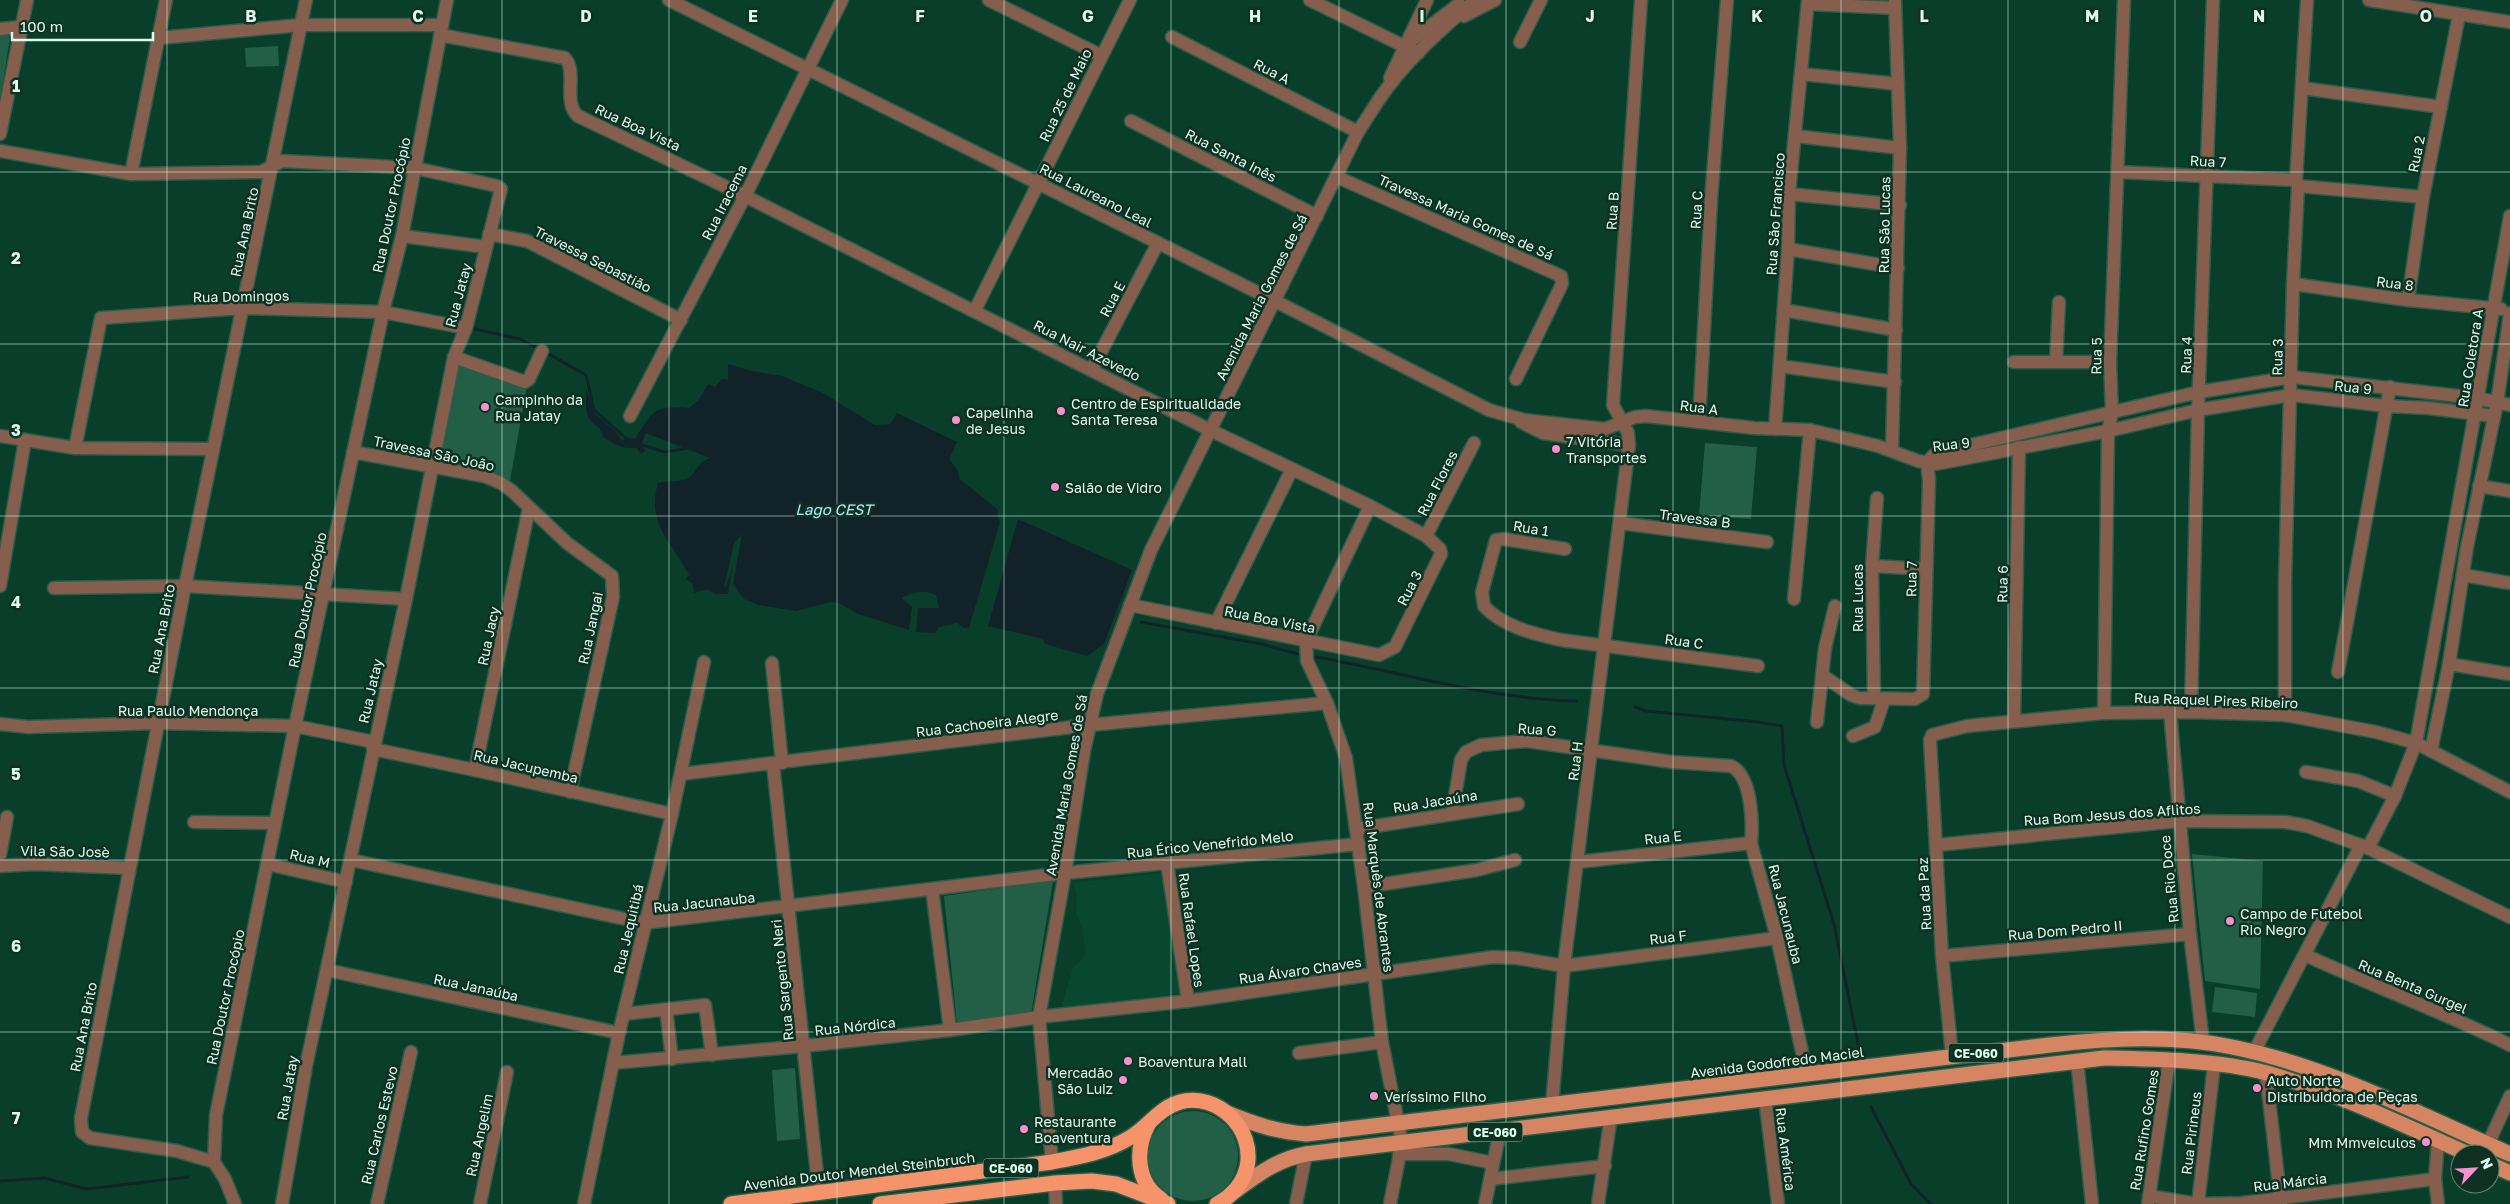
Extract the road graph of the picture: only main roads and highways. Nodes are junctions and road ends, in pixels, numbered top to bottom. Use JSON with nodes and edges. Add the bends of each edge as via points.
{"nodes":[{"id":1,"x":1227,"y":1113,"type":"junction"},
{"id":2,"x":1148,"y":1124,"type":"junction"},
{"id":3,"x":2450,"y":1146,"type":"edge"},
{"id":4,"x":2510,"y":1154,"type":"edge"},
{"id":5,"x":1052,"y":1162,"type":"joint"},
{"id":6,"x":1234,"y":1191,"type":"junction"},
{"id":7,"x":1166,"y":1202,"type":"edge"},
{"id":8,"x":731,"y":1204,"type":"edge"},
{"id":9,"x":880,"y":1204,"type":"edge"},
{"id":10,"x":1217,"y":1204,"type":"edge"}],
"edges":[{"from":1,"to":2,"type":"highway","name":"Avenida Godofredo Maciel","number":"CE-060","via":[[1214,1104],[1190,1101],[1166,1108]]},
{"from":1,"to":4,"type":"main road","name":"Avenida Godofredo Maciel","number":"CE-060","via":[[1259,1126],[1306,1134],[1952,1056],[2092,1040],[2133,1039],[2203,1042],[2254,1052],[2396,1101]]},
{"from":1,"to":6,"type":"highway","via":[[1243,1133],[1248,1149],[1246,1172]]},
{"from":2,"to":5,"type":"highway","name":"Avenida Godofredo Maciel","number":"CE-060","via":[[1116,1144],[1091,1154]]},
{"from":2,"to":7,"type":"highway","via":[[1140,1147],[1140,1163],[1147,1184]]},
{"from":3,"to":6,"type":"main road","number":"CE-060","via":[[2368,1108],[2266,1073],[2169,1060],[2104,1058],[1611,1116],[1400,1149],[1306,1154],[1272,1165]]},
{"from":5,"to":8,"type":"highway","name":"Avenida Doutor Mendel Steinbruch","number":"CE-060"},
{"from":6,"to":10,"type":"highway","number":"CE-060"},
{"from":7,"to":9,"type":"highway","number":"CE-060","via":[[1116,1184],[1092,1181]]}]}
